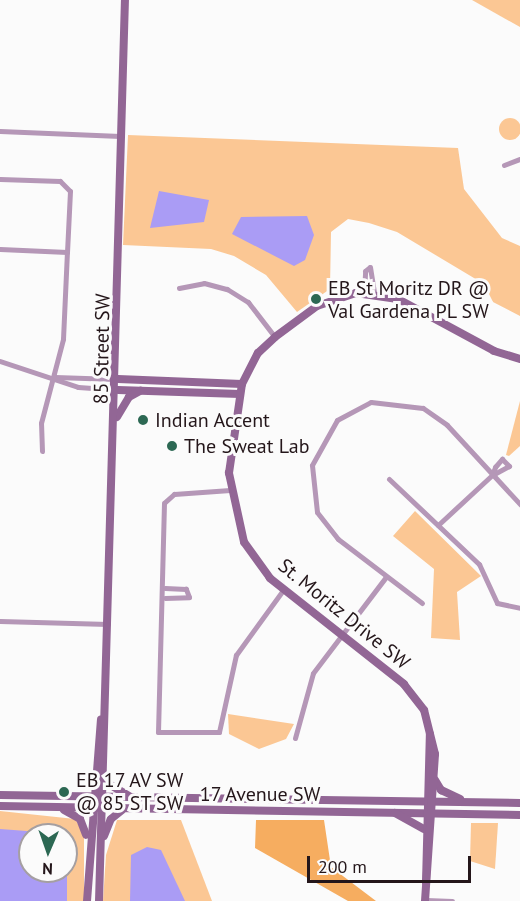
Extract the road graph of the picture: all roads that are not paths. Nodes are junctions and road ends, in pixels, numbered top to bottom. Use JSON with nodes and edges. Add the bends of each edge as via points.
{"nodes":[{"id":1,"x":125,"y":0,"type":"edge"},
{"id":2,"x":0,"y":131,"type":"edge"},
{"id":3,"x":120,"y":136,"type":"junction"},
{"id":4,"x":520,"y":159,"type":"edge"},
{"id":5,"x":504,"y":165,"type":"dead end"},
{"id":6,"x":0,"y":179,"type":"edge"},
{"id":7,"x":0,"y":249,"type":"edge"},
{"id":8,"x":67,"y":252,"type":"junction"},
{"id":9,"x":179,"y":288,"type":"dead end"},
{"id":10,"x":364,"y":292,"type":"junction"},
{"id":11,"x":374,"y":293,"type":"junction"},
{"id":12,"x":275,"y":337,"type":"junction"},
{"id":13,"x":520,"y":358,"type":"edge"},
{"id":14,"x":0,"y":361,"type":"edge"},
{"id":15,"x":53,"y":377,"type":"junction"},
{"id":16,"x":118,"y":380,"type":"junction"},
{"id":17,"x":242,"y":384,"type":"junction"},
{"id":18,"x":118,"y":390,"type":"junction"},
{"id":19,"x":141,"y":391,"type":"junction"},
{"id":20,"x":240,"y":394,"type":"junction"},
{"id":21,"x":117,"y":418,"type":"junction"},
{"id":22,"x":42,"y":451,"type":"dead end"},
{"id":23,"x":492,"y":475,"type":"junction"},
{"id":24,"x":389,"y":479,"type":"dead end"},
{"id":25,"x":230,"y":490,"type":"junction"},
{"id":26,"x":520,"y":504,"type":"edge"},
{"id":27,"x":438,"y":525,"type":"junction"},
{"id":28,"x":386,"y":577,"type":"junction"},
{"id":29,"x":165,"y":588,"type":"junction"},
{"id":30,"x":283,"y":590,"type":"junction"},
{"id":31,"x":165,"y":598,"type":"junction"},
{"id":32,"x":422,"y":603,"type":"dead end"},
{"id":33,"x":520,"y":608,"type":"edge"},
{"id":34,"x":0,"y":621,"type":"edge"},
{"id":35,"x":109,"y":624,"type":"junction"},
{"id":36,"x":341,"y":634,"type":"junction"},
{"id":37,"x":105,"y":698,"type":"junction"},
{"id":38,"x":430,"y":734,"type":"junction"},
{"id":39,"x":295,"y":738,"type":"dead end"},
{"id":40,"x":434,"y":779,"type":"junction"},
{"id":41,"x":105,"y":781,"type":"junction"},
{"id":42,"x":0,"y":795,"type":"edge"},
{"id":43,"x":93,"y":798,"type":"junction"},
{"id":44,"x":103,"y":798,"type":"junction"},
{"id":45,"x":135,"y":799,"type":"junction"},
{"id":46,"x":430,"y":800,"type":"junction"},
{"id":47,"x":463,"y":800,"type":"junction"},
{"id":48,"x":520,"y":803,"type":"edge"},
{"id":49,"x":0,"y":806,"type":"edge"},
{"id":50,"x":59,"y":808,"type":"junction"},
{"id":51,"x":92,"y":809,"type":"junction"},
{"id":52,"x":102,"y":809,"type":"junction"},
{"id":53,"x":122,"y":810,"type":"junction"},
{"id":54,"x":391,"y":811,"type":"junction"},
{"id":55,"x":429,"y":812,"type":"junction"},
{"id":56,"x":520,"y":815,"type":"edge"},
{"id":57,"x":424,"y":829,"type":"junction"},
{"id":58,"x":102,"y":840,"type":"junction"},
{"id":59,"x":88,"y":854,"type":"junction"},
{"id":60,"x":426,"y":885,"type":"junction"},
{"id":61,"x":425,"y":900,"type":"edge"},
{"id":62,"x":87,"y":901,"type":"edge"},
{"id":63,"x":99,"y":901,"type":"edge"},
{"id":64,"x":452,"y":901,"type":"edge"}],
"edges":[{"from":1,"to":3,"type":"street","name":"85 Street SW"},
{"from":2,"to":3,"type":"street"},
{"from":3,"to":16,"type":"street","name":"85 Street SW"},
{"from":4,"to":5,"type":"street"},
{"from":6,"to":8,"type":"street","via":[[68,186]]},
{"from":7,"to":8,"type":"street"},
{"from":8,"to":15,"type":"street","via":[[63,339]]},
{"from":9,"to":12,"type":"street","via":[[204,283],[227,289],[248,302]]},
{"from":10,"to":11,"type":"street","name":"St. Moritz Drive SW"},
{"from":10,"to":11,"type":"street","via":[[365,271],[370,267]]},
{"from":10,"to":12,"type":"street","name":"St. Moritz Drive SW","via":[[328,300]]},
{"from":11,"to":13,"type":"street","name":"St. Moritz Drive SW","via":[[398,299],[494,351]]},
{"from":12,"to":17,"type":"street","name":"St. Moritz Drive SW","via":[[258,352]]},
{"from":14,"to":15,"type":"street"},
{"from":15,"to":16,"type":"street"},
{"from":15,"to":18,"type":"street","via":[[78,387]]},
{"from":15,"to":22,"type":"street","via":[[41,423]]},
{"from":16,"to":17,"type":"street"},
{"from":16,"to":18,"type":"street","name":"85 Street SW"},
{"from":17,"to":20,"type":"street","name":"St. Moritz Drive SW"},
{"from":18,"to":19,"type":"street"},
{"from":18,"to":21,"type":"street","name":"85 Street SW"},
{"from":19,"to":20,"type":"street"},
{"from":19,"to":21,"type":"street","via":[[129,397]]},
{"from":20,"to":25,"type":"street","name":"St. Moritz Drive SW"},
{"from":21,"to":35,"type":"street","name":"85 Street SW"},
{"from":23,"to":26,"type":"street"},
{"from":23,"to":27,"type":"street"},
{"from":23,"to":28,"type":"street","via":[[440,418],[413,404],[371,402],[337,420],[312,465],[313,501],[330,532]]},
{"from":24,"to":27,"type":"street"},
{"from":25,"to":29,"type":"street","via":[[167,498]]},
{"from":25,"to":30,"type":"street","name":"St. Moritz Drive SW","via":[[244,542]]},
{"from":27,"to":33,"type":"street","via":[[479,564],[496,603]]},
{"from":28,"to":32,"type":"street"},
{"from":28,"to":36,"type":"street"},
{"from":29,"to":31,"type":"street"},
{"from":29,"to":31,"type":"street","via":[[186,589],[189,597]]},
{"from":30,"to":31,"type":"street","via":[[236,656],[225,691],[222,727],[212,735],[165,735],[156,728]]},
{"from":30,"to":36,"type":"street","name":"St. Moritz Drive SW"},
{"from":34,"to":35,"type":"street"},
{"from":35,"to":37,"type":"street","name":"85 Street SW"},
{"from":36,"to":38,"type":"street","name":"St. Moritz Drive SW","via":[[412,691]]},
{"from":36,"to":39,"type":"street","via":[[313,673]]},
{"from":37,"to":41,"type":"street","name":"85 Street SW"},
{"from":37,"to":43,"type":"street","name":"85 Street SW"},
{"from":38,"to":40,"type":"street","name":"St. Moritz Drive SW"},
{"from":38,"to":46,"type":"street","name":"St. Moritz Drive SW"},
{"from":40,"to":46,"type":"street","name":"St. Moritz Drive SW"},
{"from":40,"to":47,"type":"street","via":[[441,790]]},
{"from":41,"to":44,"type":"street","name":"85 Street SW"},
{"from":41,"to":45,"type":"street"},
{"from":42,"to":43,"type":"street","name":"17 Avenue SW"},
{"from":43,"to":44,"type":"street","name":"17 Avenue SW"},
{"from":43,"to":51,"type":"street","name":"85 Street SW"},
{"from":44,"to":45,"type":"street","name":"17 Avenue SW"},
{"from":44,"to":52,"type":"street","name":"85 Street SW"},
{"from":45,"to":46,"type":"street","name":"17 Avenue SW"},
{"from":46,"to":47,"type":"street","name":"17 Avenue SW"},
{"from":46,"to":55,"type":"street","name":"St. Moritz Drive SW"},
{"from":47,"to":48,"type":"street","name":"17 Avenue SW"},
{"from":49,"to":50,"type":"street","name":"17 Avenue SW"},
{"from":50,"to":51,"type":"street","name":"17 Avenue SW"},
{"from":50,"to":59,"type":"street","via":[[84,824]]},
{"from":51,"to":52,"type":"street","name":"17 Avenue SW"},
{"from":51,"to":59,"type":"street","name":"85 Street SW"},
{"from":52,"to":53,"type":"street","name":"17 Avenue SW"},
{"from":52,"to":58,"type":"street","name":"85 Street SW"},
{"from":53,"to":54,"type":"street","name":"17 Avenue SW"},
{"from":53,"to":58,"type":"street","via":[[111,819]]},
{"from":54,"to":55,"type":"street","name":"17 Avenue SW"},
{"from":54,"to":57,"type":"street"},
{"from":55,"to":56,"type":"street","name":"17 Avenue SW"},
{"from":55,"to":57,"type":"street"},
{"from":55,"to":60,"type":"street"},
{"from":57,"to":60,"type":"street"},
{"from":58,"to":63,"type":"street","name":"85 Street SW"},
{"from":59,"to":62,"type":"street","name":"85 Street SW"},
{"from":60,"to":61,"type":"street"},
{"from":61,"to":64,"type":"street"}]}
